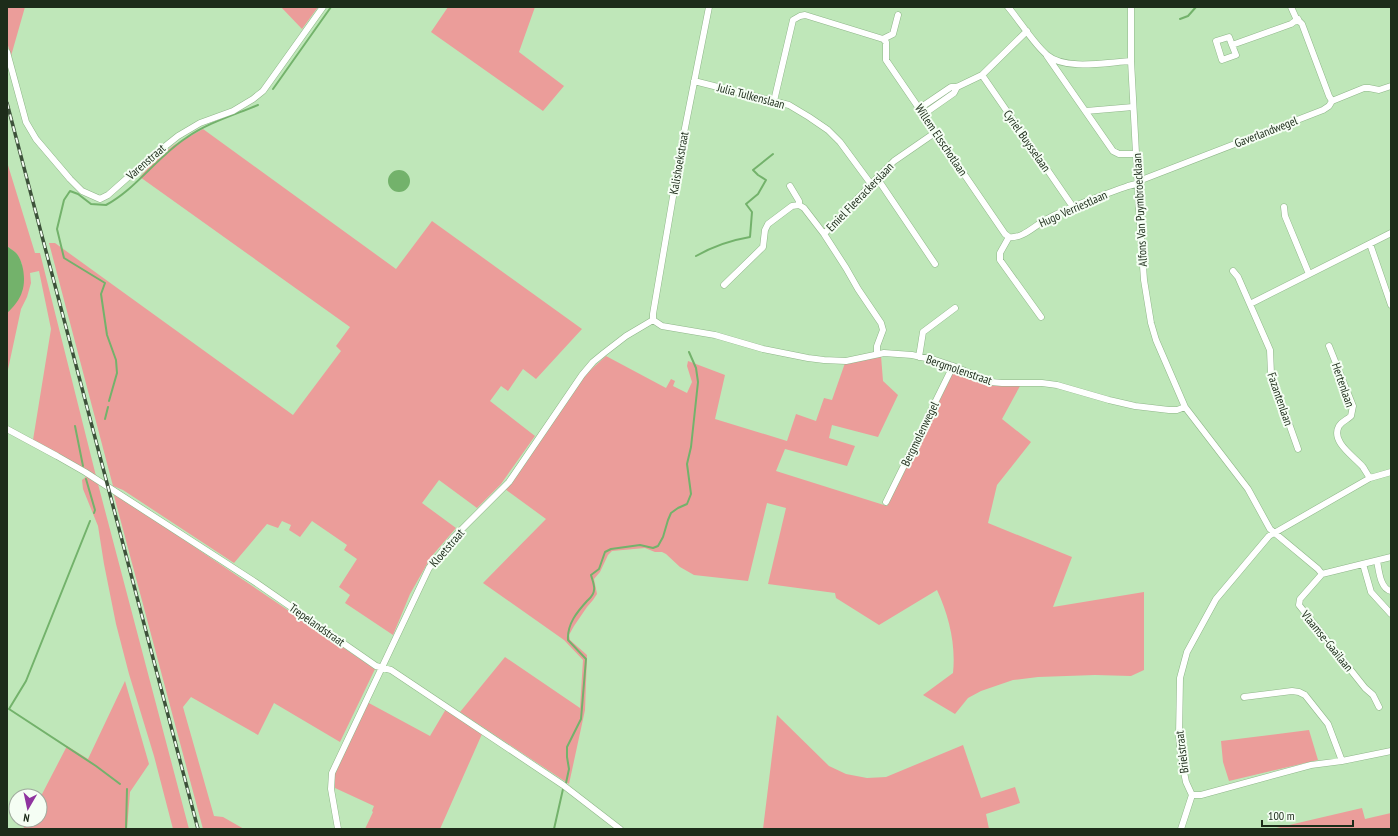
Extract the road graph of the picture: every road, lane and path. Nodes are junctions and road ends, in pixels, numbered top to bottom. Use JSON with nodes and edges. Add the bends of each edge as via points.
{"nodes":[{"id":1,"x":323,"y":7,"type":"edge"},
{"id":2,"x":709,"y":7,"type":"edge"},
{"id":3,"x":1008,"y":7,"type":"edge"},
{"id":4,"x":1131,"y":7,"type":"edge"},
{"id":5,"x":1291,"y":7,"type":"edge"},
{"id":6,"x":898,"y":15,"type":"dead end"},
{"id":7,"x":1298,"y":20,"type":"junction"},
{"id":8,"x":1027,"y":31,"type":"junction"},
{"id":9,"x":883,"y":39,"type":"junction"},
{"id":10,"x":1232,"y":45,"type":"dead end"},
{"id":11,"x":7,"y":52,"type":"edge"},
{"id":12,"x":1046,"y":54,"type":"junction"},
{"id":13,"x":1131,"y":61,"type":"junction"},
{"id":14,"x":1068,"y":64,"type":"junction"},
{"id":15,"x":982,"y":74,"type":"junction"},
{"id":16,"x":1063,"y":80,"type":"junction"},
{"id":17,"x":694,"y":81,"type":"junction"},
{"id":18,"x":1391,"y":86,"type":"edge"},
{"id":19,"x":957,"y":87,"type":"junction"},
{"id":20,"x":1332,"y":100,"type":"junction"},
{"id":21,"x":774,"y":102,"type":"junction"},
{"id":22,"x":1133,"y":107,"type":"junction"},
{"id":23,"x":920,"y":108,"type":"junction"},
{"id":24,"x":1086,"y":111,"type":"junction"},
{"id":25,"x":924,"y":114,"type":"junction"},
{"id":26,"x":936,"y":132,"type":"junction"},
{"id":27,"x":1137,"y":154,"type":"junction"},
{"id":28,"x":877,"y":178,"type":"junction"},
{"id":29,"x":1138,"y":182,"type":"junction"},
{"id":30,"x":871,"y":184,"type":"junction"},
{"id":31,"x":790,"y":186,"type":"dead end"},
{"id":32,"x":799,"y":205,"type":"junction"},
{"id":33,"x":1284,"y":207,"type":"dead end"},
{"id":34,"x":1073,"y":208,"type":"junction"},
{"id":35,"x":1391,"y":233,"type":"edge"},
{"id":36,"x":824,"y":234,"type":"junction"},
{"id":37,"x":1009,"y":237,"type":"junction"},
{"id":38,"x":1370,"y":244,"type":"junction"},
{"id":39,"x":935,"y":264,"type":"dead end"},
{"id":40,"x":1233,"y":271,"type":"dead end"},
{"id":41,"x":1310,"y":274,"type":"junction"},
{"id":42,"x":724,"y":285,"type":"dead end"},
{"id":43,"x":1250,"y":304,"type":"junction"},
{"id":44,"x":1391,"y":306,"type":"edge"},
{"id":45,"x":955,"y":308,"type":"dead end"},
{"id":46,"x":1041,"y":317,"type":"dead end"},
{"id":47,"x":653,"y":320,"type":"junction"},
{"id":48,"x":1329,"y":346,"type":"dead end"},
{"id":49,"x":877,"y":354,"type":"junction"},
{"id":50,"x":919,"y":356,"type":"junction"},
{"id":51,"x":953,"y":366,"type":"junction"},
{"id":52,"x":1185,"y":407,"type":"junction"},
{"id":53,"x":7,"y":429,"type":"edge"},
{"id":54,"x":1298,"y":449,"type":"dead end"},
{"id":55,"x":1391,"y":472,"type":"edge"},
{"id":56,"x":1370,"y":478,"type":"junction"},
{"id":57,"x":886,"y":502,"type":"dead end"},
{"id":58,"x":1274,"y":533,"type":"junction"},
{"id":59,"x":1391,"y":557,"type":"edge"},
{"id":60,"x":1377,"y":561,"type":"junction"},
{"id":61,"x":1363,"y":564,"type":"junction"},
{"id":62,"x":1322,"y":574,"type":"junction"},
{"id":63,"x":1391,"y":591,"type":"edge"},
{"id":64,"x":1391,"y":614,"type":"edge"},
{"id":65,"x":382,"y":667,"type":"junction"},
{"id":66,"x":1244,"y":697,"type":"dead end"},
{"id":67,"x":1379,"y":707,"type":"dead end"},
{"id":68,"x":1391,"y":751,"type":"edge"},
{"id":69,"x":1342,"y":761,"type":"junction"},
{"id":70,"x":1192,"y":795,"type":"junction"},
{"id":71,"x":338,"y":829,"type":"edge"},
{"id":72,"x":620,"y":829,"type":"edge"},
{"id":73,"x":1181,"y":829,"type":"edge"}],
"edges":[{"from":1,"to":11,"type":"street","name":"Varenstraat","via":[[263,91],[233,111],[200,123],[178,136],[100,199],[82,191],[36,139],[26,122]]},
{"from":2,"to":17,"type":"street","name":"Kalishoekstraat"},
{"from":3,"to":8,"type":"street"},
{"from":4,"to":13,"type":"street","name":"Alfons Van Puymbroecklaan"},
{"from":5,"to":7,"type":"street"},
{"from":6,"to":9,"type":"street","via":[[893,34]]},
{"from":7,"to":10,"type":"street"},
{"from":7,"to":20,"type":"street","via":[[1302,24]]},
{"from":8,"to":12,"type":"street"},
{"from":8,"to":15,"type":"street"},
{"from":9,"to":21,"type":"street","via":[[805,15],[793,20]]},
{"from":9,"to":23,"type":"street","name":"Willem Elsschotlaan","via":[[886,42],[886,60]]},
{"from":12,"to":14,"type":"street"},
{"from":12,"to":16,"type":"street"},
{"from":13,"to":14,"type":"street"},
{"from":13,"to":22,"type":"street","name":"Alfons Van Puymbroecklaan"},
{"from":14,"to":16,"type":"street","via":[[1063,69]]},
{"from":15,"to":19,"type":"street"},
{"from":15,"to":34,"type":"street","name":"Cyriel Buysselaan"},
{"from":16,"to":24,"type":"street"},
{"from":17,"to":21,"type":"street","name":"Julia Tulkenslaan"},
{"from":17,"to":47,"type":"street","name":"Kalishoekstraat"},
{"from":18,"to":20,"type":"street","name":"Gaverlandwegel","via":[[1379,90],[1364,88]]},
{"from":19,"to":23,"type":"street","via":[[950,87]]},
{"from":19,"to":25,"type":"street","via":[[954,93]]},
{"from":20,"to":29,"type":"street","name":"Gaverlandwegel","via":[[1324,110]]},
{"from":21,"to":30,"type":"street","name":"Julia Tulkenslaan","via":[[788,106],[828,130]]},
{"from":22,"to":24,"type":"street"},
{"from":22,"to":27,"type":"street","name":"Alfons Van Puymbroecklaan"},
{"from":23,"to":25,"type":"street","name":"Willem Elsschotlaan"},
{"from":24,"to":27,"type":"street","via":[[1113,150],[1118,154]]},
{"from":25,"to":26,"type":"street","name":"Willem Elsschotlaan"},
{"from":26,"to":28,"type":"street","name":"Emiel Fleerackerslaan","via":[[894,161]]},
{"from":26,"to":37,"type":"street","name":"Willem Elsschotlaan"},
{"from":27,"to":29,"type":"street","name":"Alfons Van Puymbroecklaan"},
{"from":28,"to":30,"type":"street","name":"Emiel Fleerackerslaan"},
{"from":28,"to":39,"type":"street"},
{"from":29,"to":34,"type":"street","name":"Hugo Verriestlaan"},
{"from":29,"to":52,"type":"street","name":"Alfons Van Puymbroecklaan","via":[[1144,280],[1151,322],[1156,340]]},
{"from":30,"to":36,"type":"street","name":"Emiel Fleerackerslaan"},
{"from":31,"to":32,"type":"street","name":"Emiel Fleerackerslaan"},
{"from":32,"to":36,"type":"street","name":"Emiel Fleerackerslaan"},
{"from":32,"to":42,"type":"street","via":[[792,206],[768,224],[763,247]]},
{"from":33,"to":41,"type":"street","via":[[1285,216]]},
{"from":34,"to":37,"type":"street","name":"Hugo Verriestlaan","via":[[1046,219],[1017,237]]},
{"from":35,"to":38,"type":"street"},
{"from":36,"to":49,"type":"street","name":"Emiel Fleerackerslaan","via":[[881,323],[883,330]]},
{"from":37,"to":46,"type":"street","via":[[1000,253],[1000,260]]},
{"from":38,"to":41,"type":"street"},
{"from":38,"to":44,"type":"street"},
{"from":40,"to":43,"type":"street","name":"Fazantenlaan"},
{"from":41,"to":43,"type":"street"},
{"from":43,"to":54,"type":"street","name":"Fazantenlaan","via":[[1270,350],[1270,374]]},
{"from":45,"to":50,"type":"street","via":[[923,332]]},
{"from":47,"to":49,"type":"street","name":"Bergmolenstraat","via":[[668,328],[705,333],[763,349],[824,360],[846,361]]},
{"from":47,"to":65,"type":"street","name":"Kloetstraat","via":[[626,336],[593,362],[509,482],[439,554],[429,568]]},
{"from":48,"to":56,"type":"street","name":"Hertenlaan","via":[[1352,406],[1351,416],[1338,428],[1338,436],[1346,452]]},
{"from":49,"to":50,"type":"street","name":"Bergmolenstraat"},
{"from":50,"to":51,"type":"street","name":"Bergmolenstraat"},
{"from":51,"to":52,"type":"street","name":"Bergmolenstraat","via":[[991,382],[1058,385],[1129,405],[1169,410]]},
{"from":51,"to":57,"type":"street","name":"Bergmolenwegel"},
{"from":52,"to":58,"type":"street","via":[[1248,489]]},
{"from":53,"to":65,"type":"street","name":"Trepelandstraat","via":[[103,484],[255,582],[376,666]]},
{"from":55,"to":56,"type":"street"},
{"from":56,"to":58,"type":"street"},
{"from":58,"to":62,"type":"street"},
{"from":58,"to":70,"type":"street","name":"Brielstraat","via":[[1216,599],[1185,656],[1180,678],[1179,736],[1186,782]]},
{"from":59,"to":60,"type":"street"},
{"from":60,"to":61,"type":"street"},
{"from":60,"to":63,"type":"street","via":[[1384,586]]},
{"from":61,"to":62,"type":"street"},
{"from":61,"to":64,"type":"street","via":[[1371,592]]},
{"from":62,"to":67,"type":"street","name":"Vlaamse-Gaailaan","via":[[1300,598],[1299,605],[1364,688],[1373,695]]},
{"from":65,"to":71,"type":"street","name":"Kloetstraat","via":[[332,773],[331,789]]},
{"from":65,"to":72,"type":"street","name":"Trepelandstraat","via":[[391,670],[564,785]]},
{"from":66,"to":69,"type":"street","via":[[1292,692],[1305,694],[1328,724]]},
{"from":68,"to":69,"type":"street"},
{"from":69,"to":70,"type":"street","via":[[1311,765],[1201,795]]},
{"from":70,"to":73,"type":"street"}]}
